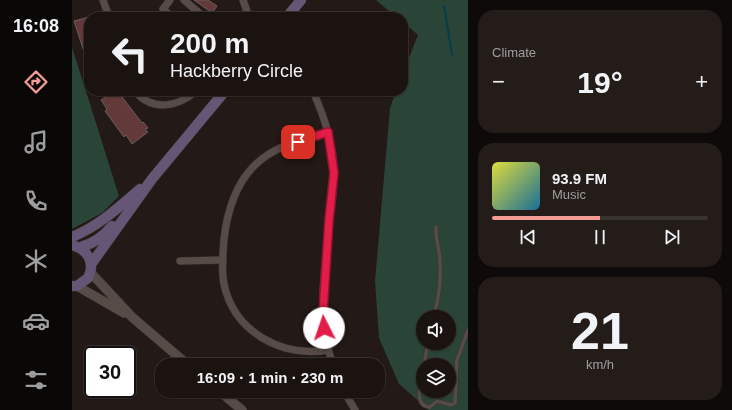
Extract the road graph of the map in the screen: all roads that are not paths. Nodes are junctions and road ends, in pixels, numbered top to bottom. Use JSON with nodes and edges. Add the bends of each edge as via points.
{"nodes":[{"id":1,"x":104,"y":0,"type":"edge"},
{"id":2,"x":170,"y":0,"type":"edge"},
{"id":3,"x":184,"y":0,"type":"edge"},
{"id":4,"x":243,"y":0,"type":"edge"},
{"id":5,"x":301,"y":0,"type":"edge"},
{"id":6,"x":108,"y":12,"type":"edge"},
{"id":7,"x":166,"y":12,"type":"edge"},
{"id":8,"x":198,"y":12,"type":"edge"},
{"id":9,"x":247,"y":12,"type":"edge"},
{"id":10,"x":291,"y":12,"type":"edge"},
{"id":11,"x":141,"y":96,"type":"edge"},
{"id":12,"x":190,"y":96,"type":"edge"},
{"id":13,"x":221,"y":96,"type":"edge"},
{"id":14,"x":315,"y":96,"type":"edge"},
{"id":15,"x":328,"y":132,"type":"junction"},
{"id":16,"x":152,"y":179,"type":"junction"},
{"id":17,"x":128,"y":199,"type":"junction"},
{"id":18,"x":436,"y":227,"type":"dead end"},
{"id":19,"x":72,"y":237,"type":"edge"},
{"id":20,"x":76,"y":246,"type":"edge"},
{"id":21,"x":223,"y":260,"type":"junction"},
{"id":22,"x":180,"y":261,"type":"dead end"},
{"id":23,"x":91,"y":268,"type":"junction"},
{"id":24,"x":74,"y":286,"type":"edge"},
{"id":25,"x":434,"y":310,"type":"edge"},
{"id":26,"x":132,"y":317,"type":"junction"},
{"id":27,"x":468,"y":330,"type":"edge"},
{"id":28,"x":328,"y":350,"type":"junction"},
{"id":29,"x":180,"y":358,"type":"edge"},
{"id":30,"x":331,"y":358,"type":"edge"},
{"id":31,"x":456,"y":382,"type":"edge"},
{"id":32,"x":227,"y":398,"type":"edge"},
{"id":33,"x":348,"y":398,"type":"edge"},
{"id":34,"x":419,"y":398,"type":"edge"},
{"id":35,"x":455,"y":398,"type":"edge"},
{"id":36,"x":242,"y":410,"type":"edge"},
{"id":37,"x":355,"y":410,"type":"edge"}],
"edges":[{"from":1,"to":6,"type":"street"},
{"from":2,"to":7,"type":"street","via":[[162,9]]},
{"from":3,"to":8,"type":"street"},
{"from":4,"to":9,"type":"street"},
{"from":5,"to":10,"type":"main road"},
{"from":11,"to":12,"type":"street","via":[[164,105],[184,101]]},
{"from":13,"to":16,"type":"main road"},
{"from":14,"to":15,"type":"street"},
{"from":15,"to":21,"type":"street","via":[[274,150],[253,167],[240,184],[228,214]]},
{"from":15,"to":28,"type":"street","via":[[334,173],[323,312]]},
{"from":16,"to":17,"type":"main road"},
{"from":16,"to":23,"type":"main road"},
{"from":17,"to":19,"type":"main road","via":[[90,229]]},
{"from":17,"to":20,"type":"main road","via":[[105,234],[90,245]]},
{"from":18,"to":25,"type":"lane","via":[[440,261]]},
{"from":20,"to":23,"type":"main road","via":[[89,256]]},
{"from":21,"to":22,"type":"street"},
{"from":21,"to":28,"type":"street","via":[[224,285],[230,300],[237,315],[257,335],[284,349],[300,352]]},
{"from":23,"to":24,"type":"main road","via":[[84,282]]},
{"from":23,"to":26,"type":"street"},
{"from":24,"to":26,"type":"street"},
{"from":26,"to":29,"type":"street"},
{"from":27,"to":31,"type":"lane","via":[[457,360]]},
{"from":28,"to":30,"type":"street"},
{"from":32,"to":36,"type":"street"},
{"from":33,"to":37,"type":"street"},
{"from":34,"to":35,"type":"lane","via":[[426,407],[430,407],[437,401],[451,405],[455,403]]}]}
